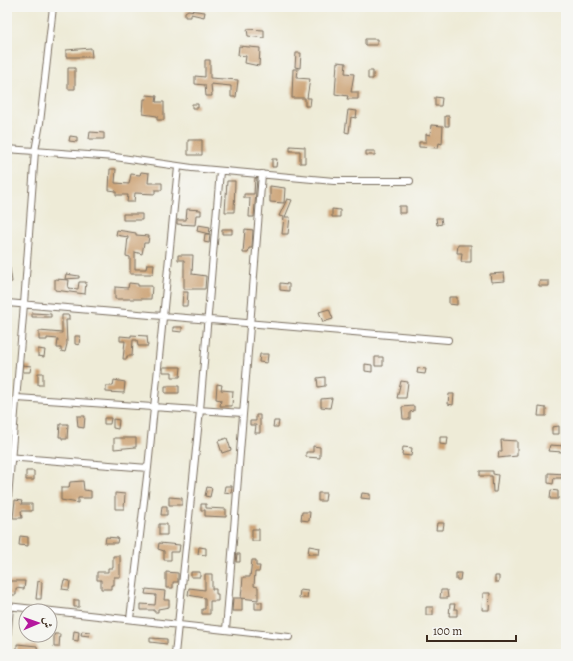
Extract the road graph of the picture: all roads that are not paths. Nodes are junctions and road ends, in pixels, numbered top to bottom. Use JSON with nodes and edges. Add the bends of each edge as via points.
{"nodes":[{"id":1,"x":53,"y":7,"type":"edge"},
{"id":2,"x":7,"y":149,"type":"edge"},
{"id":3,"x":35,"y":151,"type":"junction"},
{"id":4,"x":178,"y":166,"type":"junction"},
{"id":5,"x":220,"y":171,"type":"junction"},
{"id":6,"x":262,"y":174,"type":"junction"},
{"id":7,"x":410,"y":181,"type":"dead end"},
{"id":8,"x":7,"y":303,"type":"edge"},
{"id":9,"x":24,"y":304,"type":"junction"},
{"id":10,"x":163,"y":316,"type":"junction"},
{"id":11,"x":208,"y":319,"type":"junction"},
{"id":12,"x":250,"y":323,"type":"junction"},
{"id":13,"x":448,"y":340,"type":"dead end"},
{"id":14,"x":17,"y":398,"type":"junction"},
{"id":15,"x":154,"y":407,"type":"junction"},
{"id":16,"x":200,"y":410,"type":"junction"},
{"id":17,"x":243,"y":413,"type":"junction"},
{"id":18,"x":9,"y":458,"type":"edge"},
{"id":19,"x":148,"y":468,"type":"junction"},
{"id":20,"x":7,"y":510,"type":"edge"},
{"id":21,"x":9,"y":606,"type":"edge"},
{"id":22,"x":130,"y":619,"type":"junction"},
{"id":23,"x":178,"y":624,"type":"junction"},
{"id":24,"x":226,"y":630,"type":"junction"},
{"id":25,"x":289,"y":636,"type":"dead end"},
{"id":26,"x":7,"y":640,"type":"edge"},
{"id":27,"x":175,"y":654,"type":"edge"}],
"edges":[{"from":1,"to":3,"type":"street"},
{"from":2,"to":3,"type":"street"},
{"from":3,"to":4,"type":"street"},
{"from":3,"to":9,"type":"street"},
{"from":4,"to":5,"type":"street"},
{"from":4,"to":10,"type":"street"},
{"from":5,"to":6,"type":"street"},
{"from":5,"to":11,"type":"street"},
{"from":6,"to":7,"type":"street","via":[[334,181]]},
{"from":6,"to":12,"type":"street"},
{"from":8,"to":9,"type":"street"},
{"from":9,"to":10,"type":"street"},
{"from":9,"to":14,"type":"street"},
{"from":10,"to":11,"type":"street"},
{"from":10,"to":15,"type":"street"},
{"from":11,"to":12,"type":"street"},
{"from":11,"to":16,"type":"street"},
{"from":12,"to":13,"type":"street"},
{"from":12,"to":17,"type":"street"},
{"from":14,"to":15,"type":"street"},
{"from":14,"to":18,"type":"street"},
{"from":15,"to":16,"type":"street"},
{"from":15,"to":19,"type":"street"},
{"from":16,"to":17,"type":"street"},
{"from":16,"to":23,"type":"street"},
{"from":17,"to":24,"type":"street"},
{"from":18,"to":19,"type":"street"},
{"from":18,"to":20,"type":"street"},
{"from":19,"to":22,"type":"street"},
{"from":21,"to":22,"type":"street"},
{"from":21,"to":26,"type":"street"},
{"from":22,"to":23,"type":"street"},
{"from":23,"to":24,"type":"street"},
{"from":23,"to":27,"type":"street"},
{"from":24,"to":25,"type":"street"}]}
